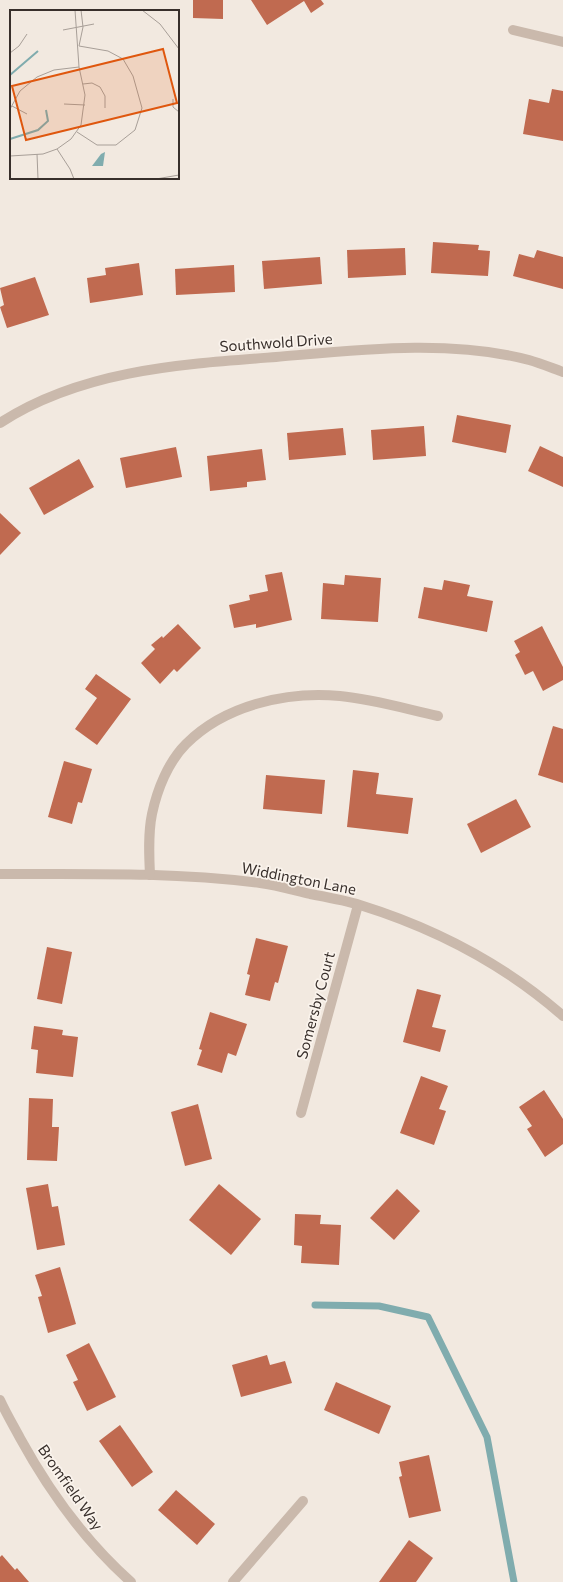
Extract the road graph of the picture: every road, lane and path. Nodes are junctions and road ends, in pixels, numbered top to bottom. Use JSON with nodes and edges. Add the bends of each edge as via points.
{"nodes":[{"id":1,"x":513,"y":30,"type":"dead end"},
{"id":2,"x":563,"y":42,"type":"edge"},
{"id":3,"x":563,"y":372,"type":"edge"},
{"id":4,"x":0,"y":423,"type":"edge"},
{"id":5,"x":438,"y":716,"type":"dead end"},
{"id":6,"x":0,"y":874,"type":"edge"},
{"id":7,"x":150,"y":875,"type":"junction"},
{"id":8,"x":358,"y":905,"type":"junction"},
{"id":9,"x":563,"y":1016,"type":"edge"},
{"id":10,"x":301,"y":1113,"type":"dead end"},
{"id":11,"x":0,"y":1400,"type":"edge"},
{"id":12,"x":303,"y":1501,"type":"dead end"},
{"id":13,"x":131,"y":1582,"type":"edge"},
{"id":14,"x":233,"y":1582,"type":"edge"}],
"edges":[{"from":1,"to":2,"type":"street"},
{"from":3,"to":4,"type":"street","name":"Southwold Drive","via":[[529,360],[460,349],[429,348],[198,363],[129,372],[96,382],[30,406]]},
{"from":5,"to":7,"type":"street","via":[[368,700],[322,695],[269,701],[222,717],[185,745],[161,784],[152,815]]},
{"from":6,"to":7,"type":"street","name":"Widdington Lane"},
{"from":7,"to":8,"type":"street","name":"Widdington Lane","via":[[262,883]]},
{"from":8,"to":9,"type":"street","name":"Widdington Lane","via":[[415,925],[461,946],[505,972]]},
{"from":8,"to":10,"type":"street","name":"Somersby Court"},
{"from":11,"to":13,"type":"street","name":"Bromfield Way","via":[[42,1476],[69,1514],[94,1545]]},
{"from":12,"to":14,"type":"street"}]}
